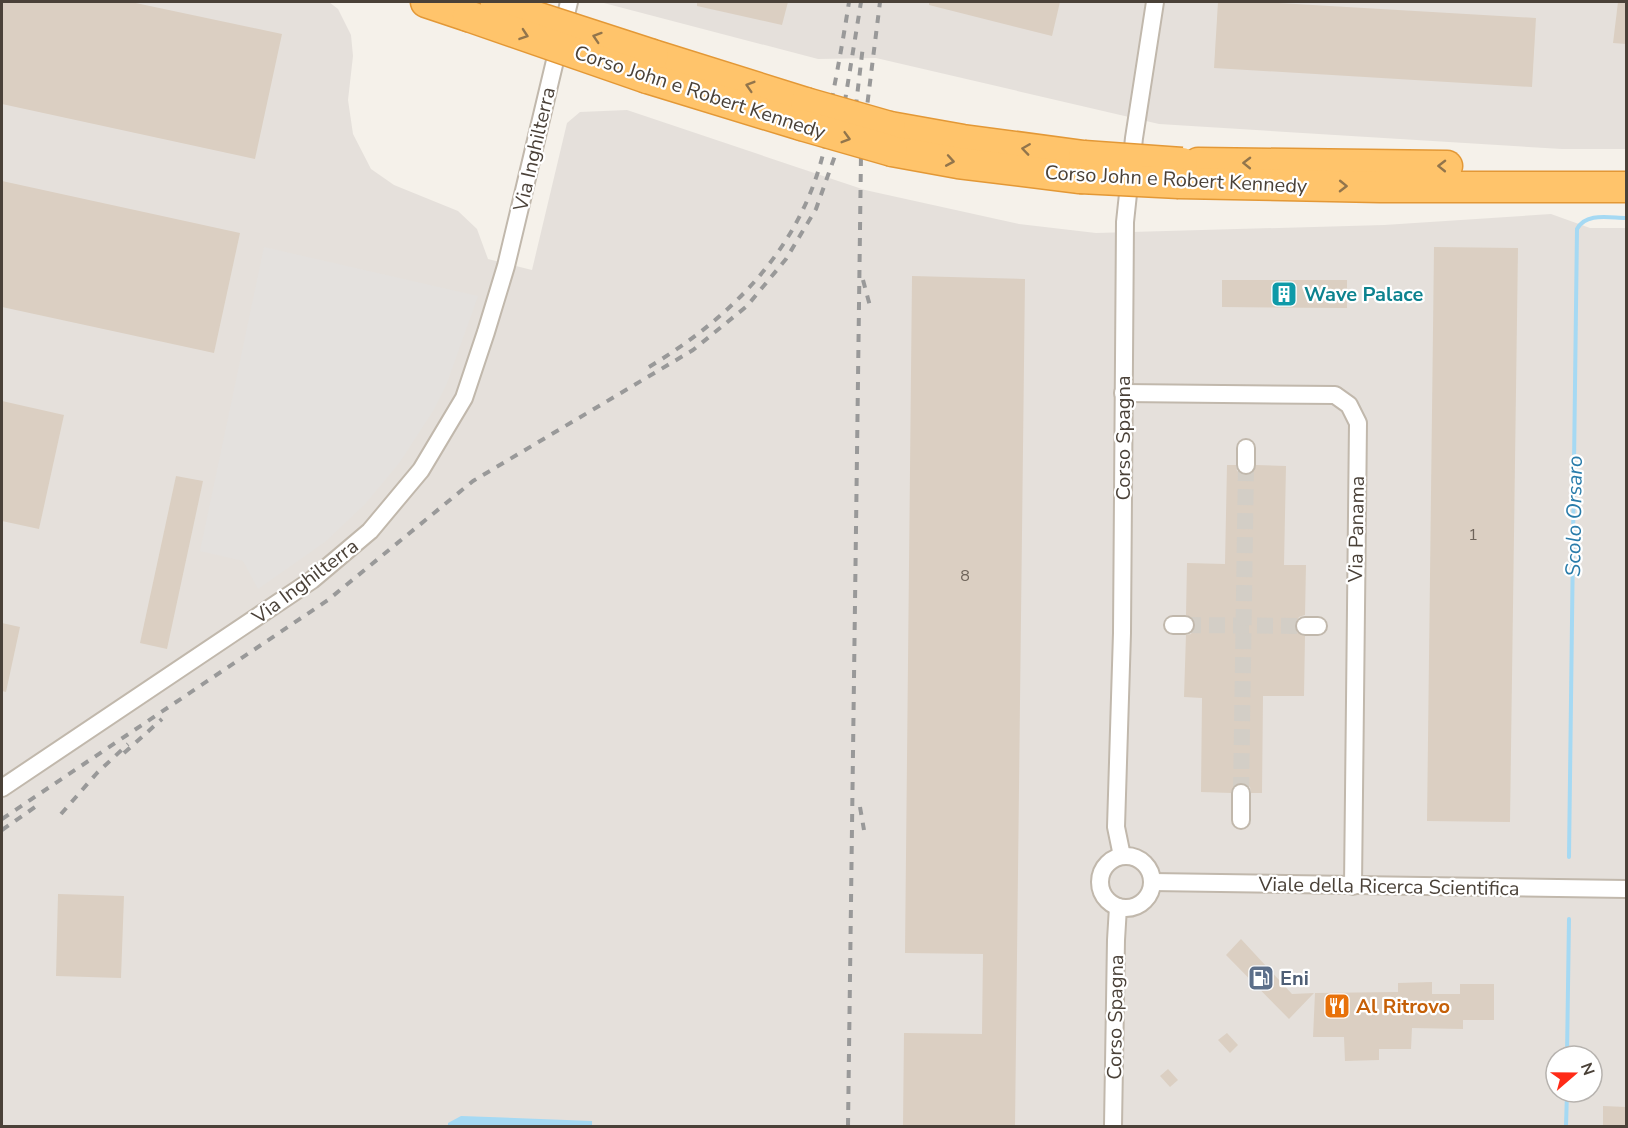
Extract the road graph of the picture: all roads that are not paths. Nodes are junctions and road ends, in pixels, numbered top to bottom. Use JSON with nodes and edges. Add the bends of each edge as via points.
{"nodes":[{"id":1,"x":426,"y":2,"type":"edge"},
{"id":2,"x":569,"y":2,"type":"edge"},
{"id":3,"x":1155,"y":2,"type":"edge"},
{"id":4,"x":1162,"y":2,"type":"edge"},
{"id":5,"x":478,"y":9,"type":"edge"},
{"id":6,"x":1153,"y":21,"type":"junction"},
{"id":7,"x":1626,"y":167,"type":"edge"},
{"id":8,"x":1180,"y":173,"type":"junction"},
{"id":9,"x":1626,"y":187,"type":"edge"},
{"id":10,"x":1123,"y":393,"type":"junction"},
{"id":11,"x":1246,"y":448,"type":"dead end"},
{"id":12,"x":1246,"y":465,"type":"tunnel mouth"},
{"id":13,"x":2,"y":788,"type":"edge"},
{"id":14,"x":1241,"y":793,"type":"tunnel mouth"},
{"id":15,"x":1241,"y":820,"type":"dead end"},
{"id":16,"x":1122,"y":856,"type":"junction"},
{"id":17,"x":1152,"y":882,"type":"junction"},
{"id":18,"x":1353,"y":886,"type":"junction"},
{"id":19,"x":1626,"y":889,"type":"edge"},
{"id":20,"x":1118,"y":907,"type":"junction"},
{"id":21,"x":1113,"y":1126,"type":"edge"}],
"edges":[{"from":1,"to":5,"type":"highway","name":"Corso John e Robert Kennedy"},
{"from":2,"to":13,"type":"street","name":"Via Inghilterra","via":[[506,266],[486,332],[464,398],[422,471],[370,531],[312,580]]},
{"from":3,"to":6,"type":"street","name":"Corso Spagna"},
{"from":4,"to":6,"type":"street","name":"Corso Spagna"},
{"from":5,"to":8,"type":"highway","name":"Corso John e Robert Kennedy","bridge":true,"via":[[891,139],[963,140],[1082,167]]},
{"from":6,"to":10,"type":"street","name":"Corso Spagna","via":[[1125,222]]},
{"from":7,"to":8,"type":"highway","name":"Corso John e Robert Kennedy","one_way":true},
{"from":8,"to":9,"type":"highway","name":"Corso John e Robert Kennedy","one_way":true},
{"from":10,"to":16,"type":"street","name":"Corso Spagna","via":[[1116,827]]},
{"from":10,"to":18,"type":"street","name":"Via Panama","via":[[1335,395],[1354,414],[1358,423]]},
{"from":11,"to":12,"type":"street"},
{"from":14,"to":15,"type":"street"},
{"from":16,"to":17,"type":"street","via":[[1146,865]]},
{"from":16,"to":20,"type":"street","via":[[1103,869],[1100,883],[1105,899]]},
{"from":17,"to":18,"type":"street","name":"Viale della Ricerca Scientifica"},
{"from":17,"to":20,"type":"street","via":[[1143,902],[1127,909]]},
{"from":18,"to":19,"type":"street","name":"Viale della Ricerca Scientifica"},
{"from":20,"to":21,"type":"street","name":"Corso Spagna"}]}
